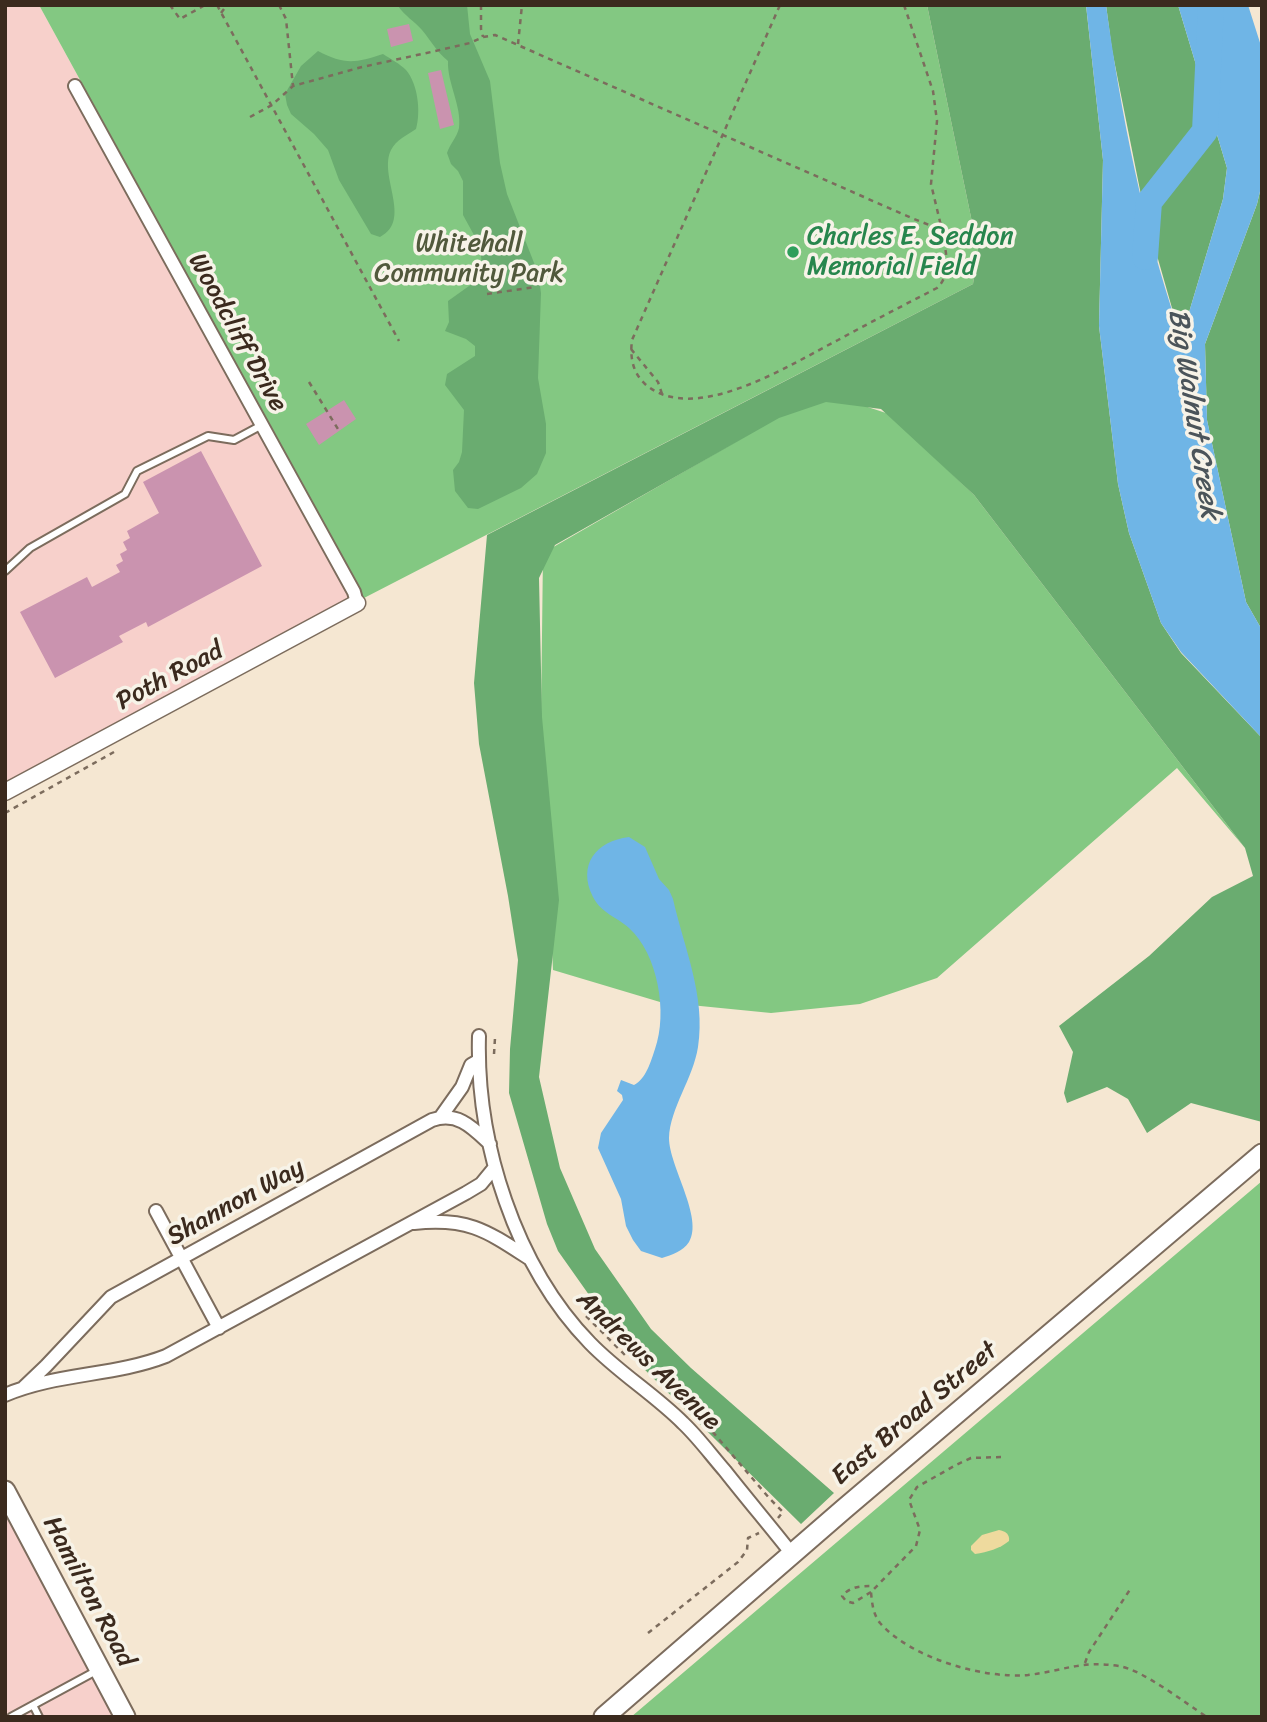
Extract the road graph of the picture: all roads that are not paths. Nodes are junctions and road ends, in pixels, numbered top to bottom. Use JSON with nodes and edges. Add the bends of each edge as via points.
{"nodes":[{"id":1,"x":75,"y":86,"type":"dead end"},
{"id":2,"x":262,"y":425,"type":"junction"},
{"id":3,"x":5,"y":571,"type":"edge"},
{"id":4,"x":357,"y":604,"type":"joint"},
{"id":5,"x":5,"y":792,"type":"edge"},
{"id":6,"x":480,"y":1036,"type":"dead end"},
{"id":7,"x":478,"y":1061,"type":"junction"},
{"id":8,"x":440,"y":1118,"type":"junction"},
{"id":9,"x":490,"y":1144,"type":"junction"},
{"id":10,"x":1262,"y":1154,"type":"edge"},
{"id":11,"x":495,"y":1167,"type":"junction"},
{"id":12,"x":156,"y":1211,"type":"dead end"},
{"id":13,"x":409,"y":1224,"type":"junction"},
{"id":14,"x":182,"y":1258,"type":"junction"},
{"id":15,"x":530,"y":1260,"type":"junction"},
{"id":16,"x":219,"y":1328,"type":"junction"},
{"id":17,"x":24,"y":1387,"type":"junction"},
{"id":18,"x":5,"y":1395,"type":"edge"},
{"id":19,"x":5,"y":1491,"type":"edge"},
{"id":20,"x":792,"y":1554,"type":"junction"},
{"id":21,"x":100,"y":1669,"type":"junction"},
{"id":22,"x":33,"y":1705,"type":"junction"},
{"id":23,"x":11,"y":1717,"type":"edge"},
{"id":24,"x":39,"y":1717,"type":"edge"},
{"id":25,"x":125,"y":1717,"type":"edge"},
{"id":26,"x":604,"y":1717,"type":"edge"}],
"edges":[{"from":1,"to":2,"type":"street","name":"Woodcliff Drive"},
{"from":2,"to":3,"type":"lane","via":[[234,440],[208,436],[137,471],[125,494],[30,548]]},
{"from":2,"to":4,"type":"street","name":"Woodcliff Drive"},
{"from":4,"to":5,"type":"street","name":"Poth Road"},
{"from":6,"to":7,"type":"street","name":"Andrews Avenue"},
{"from":7,"to":8,"type":"street","name":"Andrews Avenue","via":[[471,1065]]},
{"from":7,"to":9,"type":"street","name":"Andrews Avenue"},
{"from":8,"to":9,"type":"street","via":[[461,1120]]},
{"from":8,"to":14,"type":"street","name":"Shannon Way"},
{"from":9,"to":11,"type":"street","name":"Andrews Avenue"},
{"from":10,"to":20,"type":"main road","name":"East Broad Street"},
{"from":11,"to":13,"type":"street","name":"Shannon Way","via":[[474,1188]]},
{"from":11,"to":15,"type":"street","name":"Andrews Avenue"},
{"from":12,"to":14,"type":"street"},
{"from":13,"to":15,"type":"street","name":"Shannon Way","via":[[450,1222],[476,1227]]},
{"from":13,"to":16,"type":"street","name":"Shannon Way"},
{"from":14,"to":16,"type":"street"},
{"from":14,"to":17,"type":"street","name":"Shannon Way","via":[[111,1297]]},
{"from":15,"to":20,"type":"street","name":"Andrews Avenue","via":[[577,1329],[622,1374],[683,1423]]},
{"from":16,"to":17,"type":"street","name":"Shannon Way","via":[[152,1361]]},
{"from":17,"to":18,"type":"street","name":"Shannon Way"},
{"from":19,"to":21,"type":"main road","name":"Hamilton Road"},
{"from":20,"to":26,"type":"main road","name":"East Broad Street"},
{"from":21,"to":22,"type":"lane"},
{"from":21,"to":25,"type":"main road","name":"Hamilton Road"},
{"from":22,"to":23,"type":"lane"},
{"from":22,"to":24,"type":"lane"}]}
